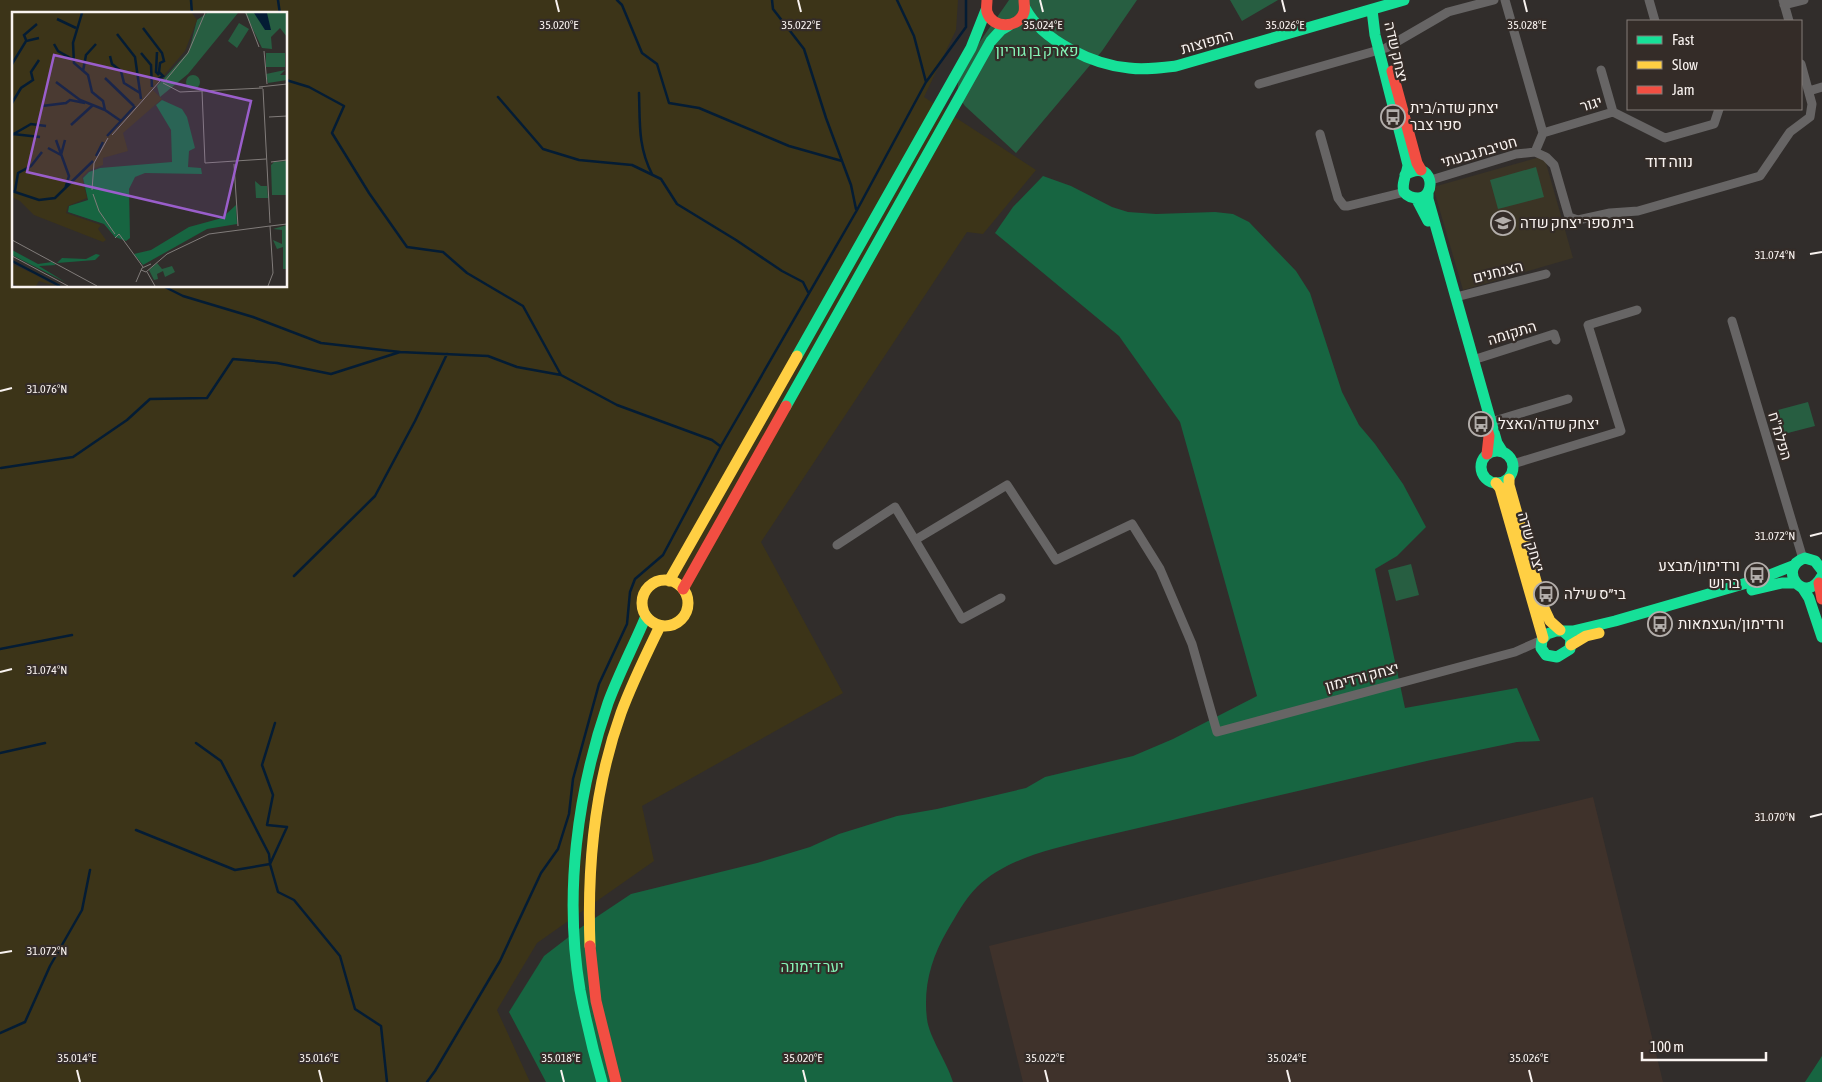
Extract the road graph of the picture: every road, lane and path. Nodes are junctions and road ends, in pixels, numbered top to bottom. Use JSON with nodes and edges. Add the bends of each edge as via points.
{"nodes":[{"id":1,"x":1404,"y":0,"type":"edge"},
{"id":2,"x":1494,"y":0,"type":"edge"},
{"id":3,"x":1505,"y":0,"type":"edge"},
{"id":4,"x":1649,"y":0,"type":"edge"},
{"id":5,"x":1804,"y":0,"type":"edge"},
{"id":6,"x":1784,"y":2,"type":"edge"},
{"id":7,"x":1025,"y":3,"type":"edge"},
{"id":8,"x":987,"y":5,"type":"edge"},
{"id":9,"x":1372,"y":10,"type":"junction"},
{"id":10,"x":1655,"y":20,"type":"edge"},
{"id":11,"x":1789,"y":20,"type":"edge"},
{"id":12,"x":1011,"y":25,"type":"junction"},
{"id":13,"x":1050,"y":36,"type":"junction"},
{"id":14,"x":1382,"y":49,"type":"junction"},
{"id":15,"x":1802,"y":67,"type":"edge"},
{"id":16,"x":1601,"y":70,"type":"dead end"},
{"id":17,"x":1259,"y":84,"type":"dead end"},
{"id":18,"x":1822,"y":87,"type":"edge"},
{"id":19,"x":1809,"y":91,"type":"junction"},
{"id":20,"x":1719,"y":110,"type":"edge"},
{"id":21,"x":1613,"y":112,"type":"junction"},
{"id":22,"x":1543,"y":133,"type":"junction"},
{"id":23,"x":1320,"y":134,"type":"dead end"},
{"id":24,"x":1535,"y":152,"type":"junction"},
{"id":25,"x":1421,"y":170,"type":"junction"},
{"id":26,"x":1405,"y":175,"type":"junction"},
{"id":27,"x":1431,"y":180,"type":"junction"},
{"id":28,"x":1405,"y":192,"type":"junction"},
{"id":29,"x":1428,"y":193,"type":"junction"},
{"id":30,"x":1416,"y":198,"type":"junction"},
{"id":31,"x":1546,"y":274,"type":"dead end"},
{"id":32,"x":1456,"y":297,"type":"junction"},
{"id":33,"x":1637,"y":310,"type":"dead end"},
{"id":34,"x":1732,"y":321,"type":"dead end"},
{"id":35,"x":1556,"y":340,"type":"dead end"},
{"id":36,"x":1473,"y":360,"type":"junction"},
{"id":37,"x":1568,"y":399,"type":"dead end"},
{"id":38,"x":1491,"y":422,"type":"junction"},
{"id":39,"x":1502,"y":451,"type":"junction"},
{"id":40,"x":1487,"y":454,"type":"junction"},
{"id":41,"x":1513,"y":464,"type":"junction"},
{"id":42,"x":1508,"y":479,"type":"junction"},
{"id":43,"x":1496,"y":483,"type":"junction"},
{"id":44,"x":915,"y":540,"type":"junction"},
{"id":45,"x":837,"y":545,"type":"dead end"},
{"id":46,"x":1808,"y":561,"type":"edge"},
{"id":47,"x":1822,"y":570,"type":"edge"},
{"id":48,"x":1820,"y":580,"type":"edge"},
{"id":49,"x":669,"y":581,"type":"junction"},
{"id":50,"x":1799,"y":585,"type":"junction"},
{"id":51,"x":683,"y":589,"type":"junction"},
{"id":52,"x":1001,"y":598,"type":"dead end"},
{"id":53,"x":1822,"y":600,"type":"edge"},
{"id":54,"x":646,"y":616,"type":"junction"},
{"id":55,"x":660,"y":626,"type":"junction"},
{"id":56,"x":1561,"y":630,"type":"junction"},
{"id":57,"x":1822,"y":637,"type":"edge"},
{"id":58,"x":1543,"y":643,"type":"junction"},
{"id":59,"x":1572,"y":645,"type":"junction"},
{"id":60,"x":602,"y":1082,"type":"edge"},
{"id":61,"x":616,"y":1082,"type":"edge"}],
"edges":[{"from":1,"to":9,"type":"main road","name":"התפוצות"},
{"from":2,"to":14,"type":"street","via":[[1448,12]]},
{"from":3,"to":22,"type":"street"},
{"from":4,"to":10,"type":"street"},
{"from":5,"to":6,"type":"street"},
{"from":6,"to":11,"type":"street"},
{"from":7,"to":12,"type":"main road","via":[[1021,18]]},
{"from":7,"to":13,"type":"main road","name":"התפוצות","via":[[1035,23]]},
{"from":8,"to":12,"type":"main road","name":"התפוצות","via":[[993,21]]},
{"from":8,"to":49,"type":"main road","via":[[971,48]]},
{"from":9,"to":13,"type":"main road","name":"התפוצות","via":[[1157,69],[1128,69],[1100,63]]},
{"from":9,"to":14,"type":"main road","name":"יצחק שדה","via":[[1380,26]]},
{"from":12,"to":13,"type":"main road","name":"התפוצות"},
{"from":12,"to":51,"type":"main road","via":[[996,35],[989,46]]},
{"from":14,"to":17,"type":"street"},
{"from":14,"to":25,"type":"main road","name":"יצחק שדה"},
{"from":14,"to":26,"type":"main road","name":"יצחק שדה","via":[[1408,165]]},
{"from":15,"to":19,"type":"street"},
{"from":16,"to":21,"type":"street"},
{"from":18,"to":19,"type":"street"},
{"from":19,"to":24,"type":"street","via":[[1810,117],[1790,132],[1760,176],[1638,211],[1610,212],[1578,220],[1568,217],[1554,164]]},
{"from":20,"to":21,"type":"street","name":"יגור","via":[[1714,124],[1665,138]]},
{"from":21,"to":22,"type":"street","name":"יגור"},
{"from":22,"to":24,"type":"street"},
{"from":23,"to":28,"type":"street","via":[[1338,198],[1344,206]]},
{"from":24,"to":27,"type":"street","name":"חטיבת גבעתי","via":[[1516,154]]},
{"from":25,"to":26,"type":"main road"},
{"from":25,"to":27,"type":"main road"},
{"from":26,"to":28,"type":"main road","via":[[1402,184]]},
{"from":27,"to":29,"type":"main road"},
{"from":28,"to":30,"type":"main road"},
{"from":29,"to":30,"type":"main road"},
{"from":29,"to":32,"type":"main road"},
{"from":30,"to":40,"type":"main road","via":[[1426,217],[1489,436]]},
{"from":31,"to":32,"type":"street","name":"הצנחנים"},
{"from":32,"to":36,"type":"main road"},
{"from":33,"to":41,"type":"street","via":[[1588,325],[1621,431]]},
{"from":34,"to":46,"type":"street","name":"הפלמ\"ח"},
{"from":35,"to":36,"type":"street","name":"התקומה","via":[[1554,334]]},
{"from":36,"to":38,"type":"main road"},
{"from":37,"to":38,"type":"street"},
{"from":38,"to":39,"type":"main road"},
{"from":39,"to":40,"type":"main road"},
{"from":39,"to":41,"type":"main road"},
{"from":40,"to":43,"type":"main road","via":[[1481,463],[1482,474]]},
{"from":41,"to":42,"type":"main road","via":[[1513,473]]},
{"from":42,"to":43,"type":"main road"},
{"from":42,"to":56,"type":"main road","name":"יצחק שדה","via":[[1543,606],[1550,621]]},
{"from":43,"to":58,"type":"main road","name":"יצחק שדה"},
{"from":44,"to":45,"type":"street","via":[[895,507]]},
{"from":44,"to":52,"type":"street","via":[[962,619]]},
{"from":44,"to":58,"type":"street","name":"יצחק ורדימון","via":[[1007,485],[1056,560],[1132,524],[1160,570],[1192,644],[1217,732]]},
{"from":46,"to":47,"type":"main road"},
{"from":46,"to":50,"type":"main road","via":[[1792,574]]},
{"from":46,"to":56,"type":"main road","via":[[1748,583],[1583,629]]},
{"from":48,"to":50,"type":"main road","via":[[1813,587]]},
{"from":48,"to":53,"type":"main road"},
{"from":49,"to":51,"type":"main road"},
{"from":49,"to":54,"type":"main road","via":[[654,583],[644,594],[642,602]]},
{"from":50,"to":57,"type":"main road","via":[[1809,598]]},
{"from":50,"to":59,"type":"main road","via":[[1782,583],[1760,587],[1586,636]]},
{"from":51,"to":55,"type":"main road","via":[[688,602],[684,615],[674,624]]},
{"from":54,"to":55,"type":"main road"},
{"from":54,"to":60,"type":"main road","via":[[620,674],[595,744],[582,805],[575,862],[577,972],[592,1051]]},
{"from":55,"to":61,"type":"main road","via":[[633,679],[609,748],[596,807],[589,863],[588,932],[592,971]]},
{"from":56,"to":58,"type":"main road","via":[[1547,634]]},
{"from":56,"to":59,"type":"main road","via":[[1571,638]]},
{"from":58,"to":59,"type":"main road","via":[[1549,657],[1567,652]]}]}
